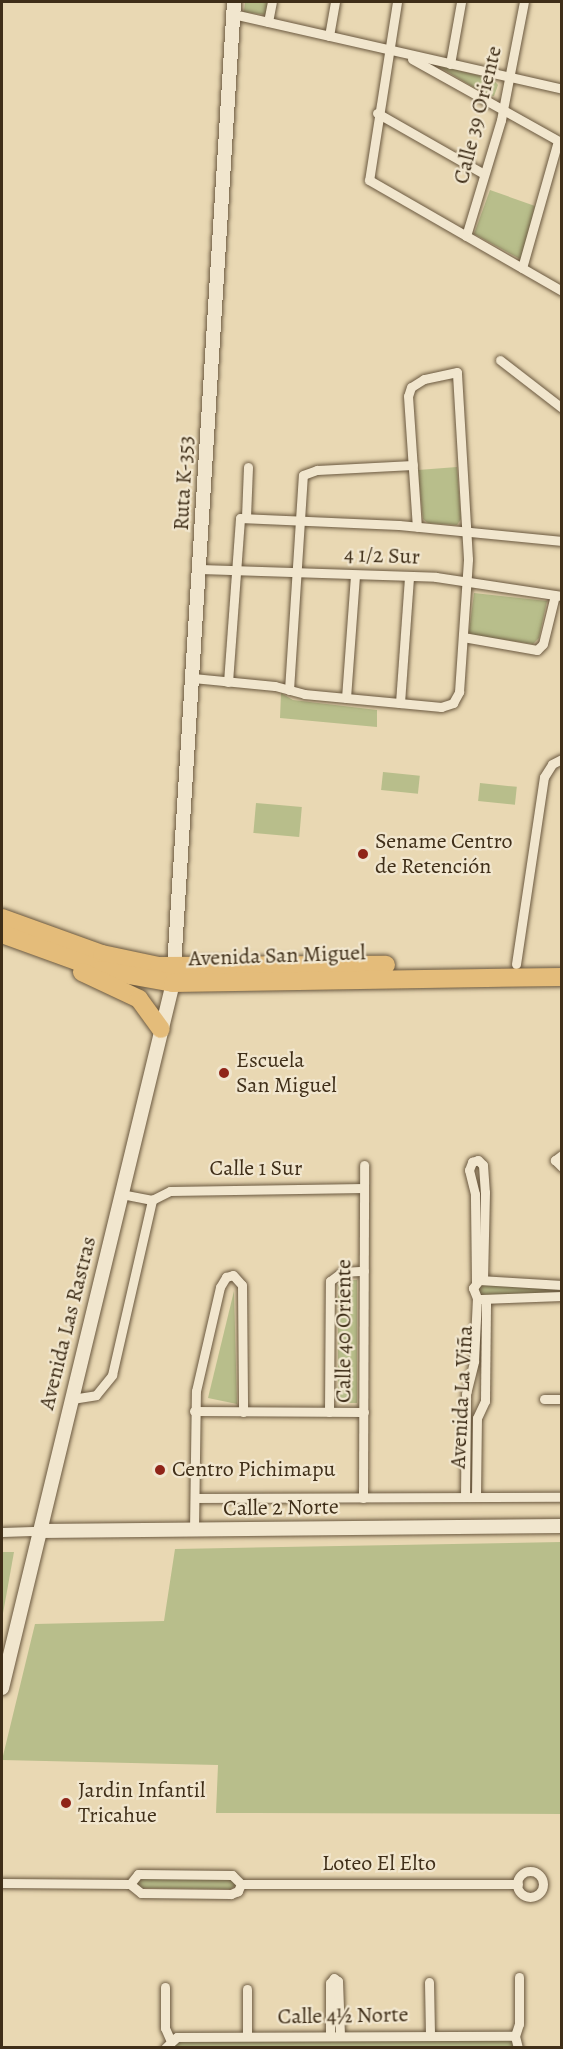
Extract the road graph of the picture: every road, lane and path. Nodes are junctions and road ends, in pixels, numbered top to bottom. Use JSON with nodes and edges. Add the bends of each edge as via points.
{"nodes":[{"id":1,"x":272,"y":2,"type":"edge"},
{"id":2,"x":335,"y":2,"type":"edge"},
{"id":3,"x":396,"y":2,"type":"edge"},
{"id":4,"x":461,"y":2,"type":"edge"},
{"id":5,"x":524,"y":2,"type":"edge"},
{"id":6,"x":233,"y":8,"type":"edge"},
{"id":7,"x":268,"y":22,"type":"junction"},
{"id":8,"x":329,"y":36,"type":"junction"},
{"id":9,"x":387,"y":49,"type":"junction"},
{"id":10,"x":402,"y":53,"type":"junction"},
{"id":11,"x":450,"y":64,"type":"junction"},
{"id":12,"x":510,"y":77,"type":"junction"},
{"id":13,"x":561,"y":89,"type":"edge"},
{"id":14,"x":501,"y":109,"type":"junction"},
{"id":15,"x":377,"y":113,"type":"junction"},
{"id":16,"x":560,"y":142,"type":"edge"},
{"id":17,"x":484,"y":174,"type":"junction"},
{"id":18,"x":466,"y":236,"type":"junction"},
{"id":19,"x":522,"y":268,"type":"junction"},
{"id":20,"x":561,"y":291,"type":"edge"},
{"id":21,"x":500,"y":360,"type":"dead end"},
{"id":22,"x":561,"y":408,"type":"edge"},
{"id":23,"x":413,"y":465,"type":"junction"},
{"id":24,"x":249,"y":467,"type":"dead end"},
{"id":25,"x":246,"y":517,"type":"junction"},
{"id":26,"x":299,"y":520,"type":"junction"},
{"id":27,"x":417,"y":527,"type":"junction"},
{"id":28,"x":467,"y":531,"type":"junction"},
{"id":29,"x":561,"y":542,"type":"edge"},
{"id":30,"x":200,"y":569,"type":"junction"},
{"id":31,"x":234,"y":570,"type":"junction"},
{"id":32,"x":296,"y":573,"type":"junction"},
{"id":33,"x":355,"y":575,"type":"junction"},
{"id":34,"x":409,"y":576,"type":"junction"},
{"id":35,"x":467,"y":583,"type":"junction"},
{"id":36,"x":558,"y":595,"type":"edge"},
{"id":37,"x":463,"y":637,"type":"junction"},
{"id":38,"x":193,"y":678,"type":"junction"},
{"id":39,"x":228,"y":682,"type":"junction"},
{"id":40,"x":289,"y":690,"type":"junction"},
{"id":41,"x":346,"y":698,"type":"junction"},
{"id":42,"x":400,"y":703,"type":"junction"},
{"id":43,"x":561,"y":759,"type":"edge"},
{"id":44,"x":2,"y":918,"type":"edge"},
{"id":45,"x":2,"y":934,"type":"edge"},
{"id":46,"x":55,"y":955,"type":"junction"},
{"id":47,"x":516,"y":964,"type":"junction"},
{"id":48,"x":561,"y":964,"type":"edge"},
{"id":49,"x":174,"y":975,"type":"junction"},
{"id":50,"x":561,"y":977,"type":"edge"},
{"id":51,"x":161,"y":1029,"type":"junction"},
{"id":52,"x":561,"y":1155,"type":"edge"},
{"id":53,"x":364,"y":1165,"type":"dead end"},
{"id":54,"x":561,"y":1167,"type":"edge"},
{"id":55,"x":364,"y":1188,"type":"junction"},
{"id":56,"x":121,"y":1194,"type":"junction"},
{"id":57,"x":152,"y":1200,"type":"junction"},
{"id":58,"x":364,"y":1271,"type":"junction"},
{"id":59,"x":482,"y":1281,"type":"junction"},
{"id":60,"x":561,"y":1285,"type":"edge"},
{"id":61,"x":561,"y":1296,"type":"edge"},
{"id":62,"x":484,"y":1298,"type":"junction"},
{"id":63,"x":72,"y":1399,"type":"junction"},
{"id":64,"x":544,"y":1399,"type":"dead end"},
{"id":65,"x":561,"y":1399,"type":"edge"},
{"id":66,"x":194,"y":1412,"type":"junction"},
{"id":67,"x":243,"y":1412,"type":"junction"},
{"id":68,"x":329,"y":1412,"type":"junction"},
{"id":69,"x":364,"y":1412,"type":"junction"},
{"id":70,"x":195,"y":1497,"type":"junction"},
{"id":71,"x":363,"y":1497,"type":"junction"},
{"id":72,"x":465,"y":1497,"type":"junction"},
{"id":73,"x":476,"y":1497,"type":"junction"},
{"id":74,"x":561,"y":1497,"type":"edge"},
{"id":75,"x":561,"y":1526,"type":"edge"},
{"id":76,"x":194,"y":1530,"type":"junction"},
{"id":77,"x":40,"y":1531,"type":"junction"},
{"id":78,"x":2,"y":1532,"type":"edge"},
{"id":79,"x":2,"y":1688,"type":"edge"},
{"id":80,"x":2,"y":1883,"type":"edge"},
{"id":81,"x":130,"y":1884,"type":"junction"},
{"id":82,"x":241,"y":1884,"type":"junction"},
{"id":83,"x":518,"y":1884,"type":"dead end"},
{"id":84,"x":519,"y":1977,"type":"dead end"},
{"id":85,"x":429,"y":1982,"type":"dead end"},
{"id":86,"x":165,"y":1987,"type":"dead end"},
{"id":87,"x":247,"y":1989,"type":"dead end"},
{"id":88,"x":430,"y":2034,"type":"junction"},
{"id":89,"x":351,"y":2035,"type":"junction"},
{"id":90,"x":247,"y":2036,"type":"junction"},
{"id":91,"x":319,"y":2036,"type":"junction"},
{"id":92,"x":335,"y":2036,"type":"junction"},
{"id":93,"x":515,"y":2036,"type":"junction"},
{"id":94,"x":167,"y":2043,"type":"edge"},
{"id":95,"x":319,"y":2048,"type":"edge"},
{"id":96,"x":351,"y":2048,"type":"edge"},
{"id":97,"x":518,"y":2048,"type":"edge"}],
"edges":[{"from":1,"to":7,"type":"street"},
{"from":2,"to":8,"type":"street"},
{"from":3,"to":9,"type":"street"},
{"from":4,"to":11,"type":"street","name":"Calle 39 Oriente"},
{"from":5,"to":12,"type":"street","name":"Calle 39 Oriente"},
{"from":6,"to":7,"type":"street"},
{"from":6,"to":30,"type":"street","name":"Ruta K-353"},
{"from":7,"to":8,"type":"street"},
{"from":8,"to":9,"type":"street"},
{"from":9,"to":10,"type":"street"},
{"from":9,"to":15,"type":"street"},
{"from":10,"to":11,"type":"street"},
{"from":10,"to":14,"type":"street"},
{"from":11,"to":12,"type":"street"},
{"from":12,"to":13,"type":"street"},
{"from":12,"to":14,"type":"street","name":"Calle 39 Oriente"},
{"from":14,"to":16,"type":"street"},
{"from":14,"to":17,"type":"street","name":"Calle 39 Oriente"},
{"from":15,"to":17,"type":"street"},
{"from":15,"to":18,"type":"street","via":[[369,180]]},
{"from":16,"to":19,"type":"street"},
{"from":17,"to":18,"type":"street","name":"Calle 39 Oriente"},
{"from":18,"to":19,"type":"street"},
{"from":19,"to":20,"type":"street"},
{"from":21,"to":22,"type":"street"},
{"from":23,"to":26,"type":"street","via":[[316,470],[303,475]]},
{"from":23,"to":27,"type":"street"},
{"from":23,"to":28,"type":"street","via":[[408,396],[411,387],[457,372]]},
{"from":24,"to":25,"type":"street"},
{"from":25,"to":26,"type":"street"},
{"from":25,"to":31,"type":"street","via":[[237,522]]},
{"from":26,"to":27,"type":"street"},
{"from":26,"to":32,"type":"street"},
{"from":27,"to":28,"type":"street"},
{"from":28,"to":29,"type":"street"},
{"from":28,"to":35,"type":"street"},
{"from":30,"to":31,"type":"street","name":"4 1/2 Sur"},
{"from":30,"to":38,"type":"street","name":"Ruta K-353"},
{"from":31,"to":32,"type":"street","name":"4 1/2 Sur"},
{"from":31,"to":39,"type":"street"},
{"from":32,"to":33,"type":"street","name":"4 1/2 Sur"},
{"from":32,"to":40,"type":"street"},
{"from":33,"to":34,"type":"street","name":"4 1/2 Sur"},
{"from":33,"to":41,"type":"street"},
{"from":34,"to":35,"type":"street","name":"4 1/2 Sur"},
{"from":34,"to":42,"type":"street"},
{"from":35,"to":36,"type":"street","name":"4 1/2 Sur"},
{"from":35,"to":37,"type":"street"},
{"from":36,"to":37,"type":"street","via":[[540,649]]},
{"from":37,"to":42,"type":"street","via":[[458,696],[453,703],[445,707]]},
{"from":38,"to":39,"type":"street"},
{"from":38,"to":49,"type":"street","name":"Ruta K-353"},
{"from":39,"to":40,"type":"street"},
{"from":40,"to":41,"type":"street"},
{"from":41,"to":42,"type":"street"},
{"from":43,"to":47,"type":"street","via":[[552,764],[544,777]]},
{"from":44,"to":49,"type":"highway","name":"Avenida San Miguel"},
{"from":45,"to":46,"type":"highway","name":"Avenida San Miguel"},
{"from":46,"to":49,"type":"highway","name":"Avenida San Miguel","via":[[113,972]]},
{"from":46,"to":51,"type":"highway","via":[[139,999]]},
{"from":47,"to":48,"type":"highway","name":"Avenida San Miguel"},
{"from":47,"to":49,"type":"highway","name":"Avenida San Miguel"},
{"from":49,"to":50,"type":"highway","name":"Avenida San Miguel"},
{"from":49,"to":51,"type":"street","name":"Avenida Las Rastras"},
{"from":51,"to":56,"type":"street","name":"Avenida Las Rastras"},
{"from":52,"to":54,"type":"street","via":[[555,1160]]},
{"from":53,"to":55,"type":"street","name":"Calle 40 Oriente"},
{"from":55,"to":57,"type":"street","name":"Calle 1 Sur","via":[[170,1191]]},
{"from":55,"to":58,"type":"street","name":"Calle 40 Oriente"},
{"from":56,"to":57,"type":"street"},
{"from":56,"to":63,"type":"street","name":"Avenida Las Rastras"},
{"from":57,"to":63,"type":"street","via":[[109,1381],[96,1395]]},
{"from":58,"to":68,"type":"street","via":[[342,1272],[330,1281]]},
{"from":58,"to":69,"type":"street","name":"Calle 40 Oriente"},
{"from":59,"to":59,"type":"street","via":[[485,1192],[483,1165],[478,1160],[468,1170],[475,1194]]},
{"from":59,"to":60,"type":"street"},
{"from":59,"to":62,"type":"street","via":[[492,1290]]},
{"from":59,"to":62,"type":"street","via":[[473,1292]]},
{"from":61,"to":62,"type":"street"},
{"from":62,"to":72,"type":"street","name":"Avenida La Viña","via":[[466,1394]]},
{"from":62,"to":73,"type":"street","name":"Avenida La Viña","via":[[485,1401],[477,1418]]},
{"from":63,"to":77,"type":"street","name":"Avenida Las Rastras"},
{"from":64,"to":65,"type":"street"},
{"from":66,"to":67,"type":"street"},
{"from":66,"to":67,"type":"street","via":[[220,1287],[230,1276],[236,1276],[242,1285]]},
{"from":66,"to":70,"type":"street"},
{"from":67,"to":68,"type":"street"},
{"from":68,"to":69,"type":"street"},
{"from":69,"to":71,"type":"street","name":"Calle 40 Oriente"},
{"from":70,"to":71,"type":"street","name":"Calle 2 Norte"},
{"from":70,"to":76,"type":"street"},
{"from":71,"to":72,"type":"street","name":"Calle 2 Norte"},
{"from":72,"to":73,"type":"street","name":"Calle 2 Norte"},
{"from":73,"to":74,"type":"street","name":"Calle 2 Norte"},
{"from":75,"to":76,"type":"street","name":"Calle 2 Norte"},
{"from":76,"to":77,"type":"street","name":"Calle 2 Norte"},
{"from":77,"to":78,"type":"street","name":"Calle 2 Norte"},
{"from":77,"to":79,"type":"street","name":"Avenida Las Rastras"},
{"from":80,"to":81,"type":"street","name":"Loteo El Elto"},
{"from":81,"to":82,"type":"street","name":"Loteo El Elto","via":[[141,1893],[208,1894],[234,1893]]},
{"from":81,"to":82,"type":"street","name":"Loteo El Elto","via":[[135,1875],[153,1874],[235,1875]]},
{"from":82,"to":83,"type":"street","name":"Loteo El Elto"},
{"from":84,"to":93,"type":"street","via":[[519,2028]]},
{"from":85,"to":88,"type":"street"},
{"from":86,"to":94,"type":"street"},
{"from":87,"to":90,"type":"street"},
{"from":88,"to":89,"type":"street","name":"Calle 4½ Norte"},
{"from":88,"to":93,"type":"street","name":"Calle 4½ Norte"},
{"from":89,"to":92,"type":"street","name":"Calle 4½ Norte"},
{"from":89,"to":96,"type":"street"},
{"from":90,"to":91,"type":"street","name":"Calle 4½ Norte"},
{"from":90,"to":94,"type":"street","name":"Calle 4½ Norte"},
{"from":91,"to":92,"type":"street","name":"Calle 4½ Norte"},
{"from":91,"to":95,"type":"street"},
{"from":92,"to":92,"type":"street","via":[[339,1981],[334,1978],[330,1983]]},
{"from":93,"to":97,"type":"street"}]}
